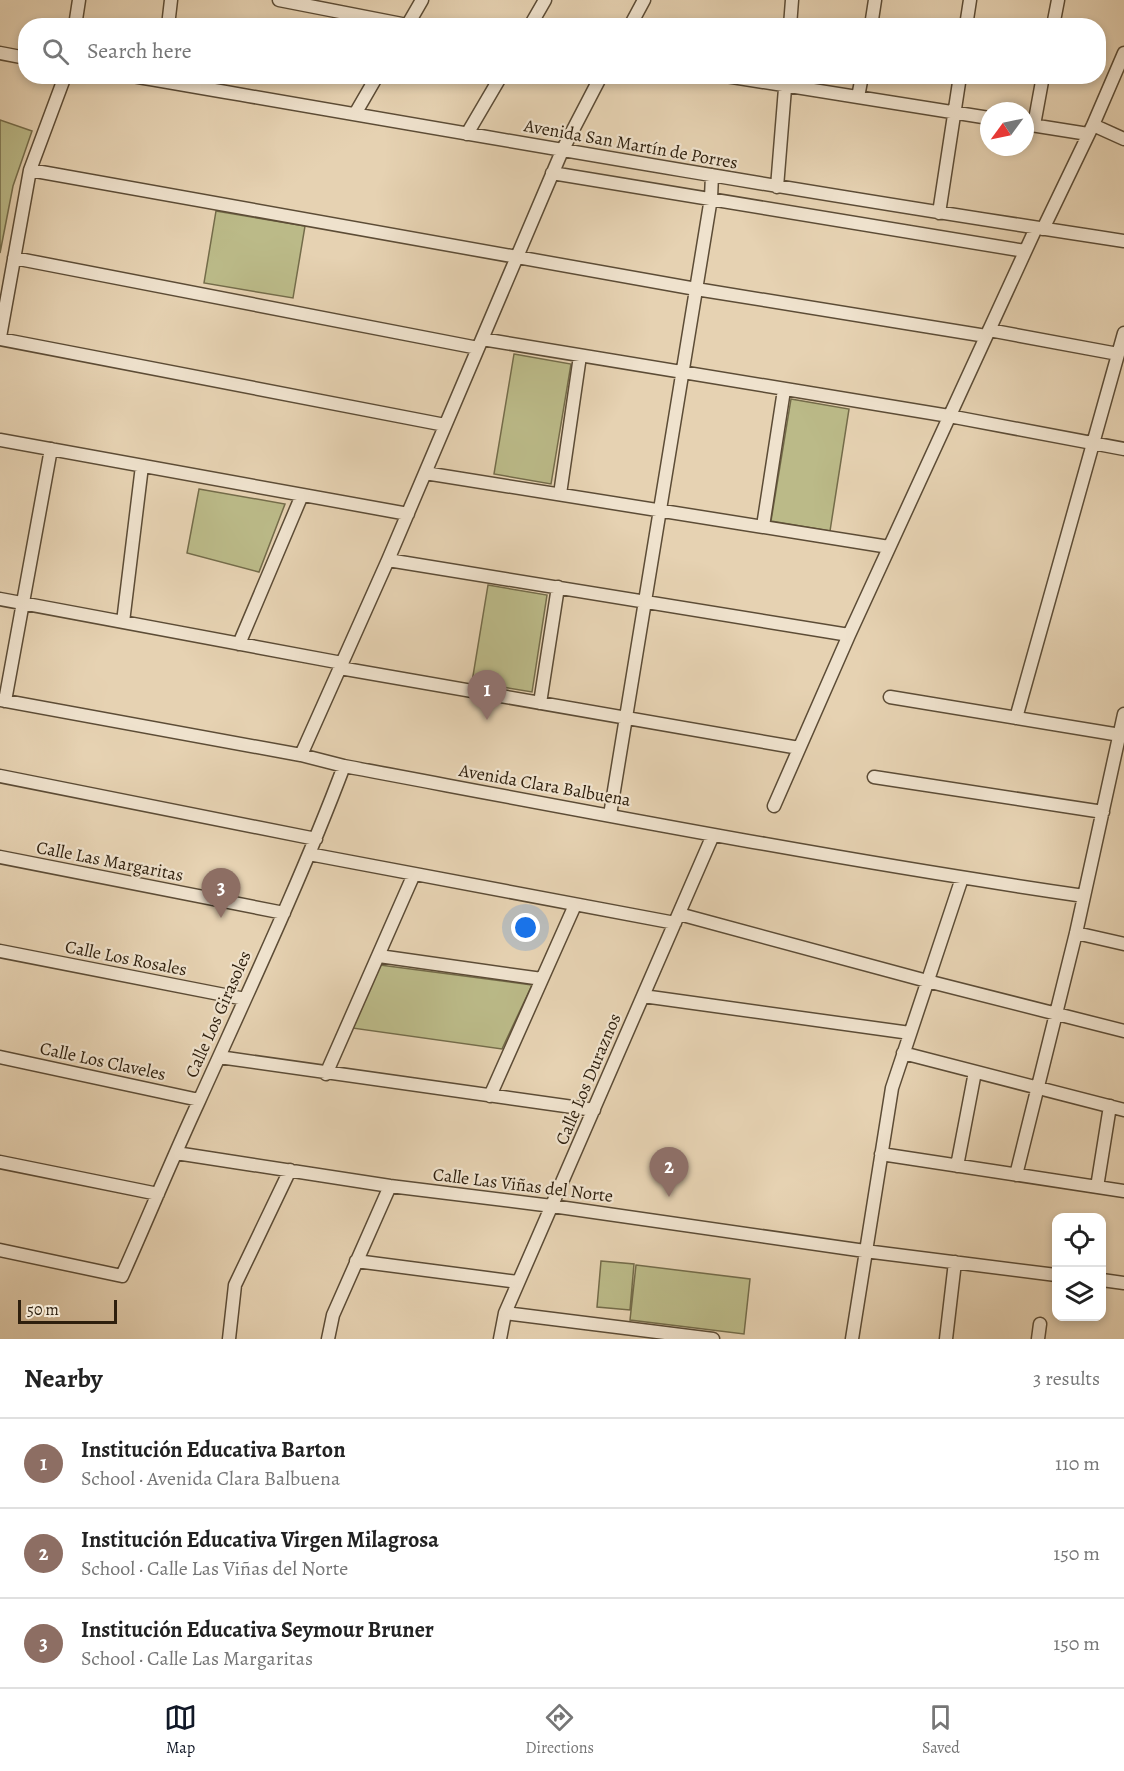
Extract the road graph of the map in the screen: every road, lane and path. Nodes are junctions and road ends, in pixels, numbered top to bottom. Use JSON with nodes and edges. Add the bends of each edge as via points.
{"nodes":[{"id":1,"x":79,"y":0,"type":"edge"},
{"id":2,"x":171,"y":0,"type":"edge"},
{"id":3,"x":279,"y":0,"type":"edge"},
{"id":4,"x":422,"y":0,"type":"edge"},
{"id":5,"x":545,"y":0,"type":"edge"},
{"id":6,"x":644,"y":0,"type":"edge"},
{"id":7,"x":792,"y":0,"type":"edge"},
{"id":8,"x":875,"y":0,"type":"edge"},
{"id":9,"x":969,"y":0,"type":"edge"},
{"id":10,"x":1058,"y":0,"type":"edge"},
{"id":11,"x":76,"y":18,"type":"edge"},
{"id":12,"x":169,"y":18,"type":"edge"},
{"id":13,"x":371,"y":18,"type":"edge"},
{"id":14,"x":411,"y":18,"type":"edge"},
{"id":15,"x":535,"y":18,"type":"edge"},
{"id":16,"x":634,"y":18,"type":"edge"},
{"id":17,"x":791,"y":18,"type":"edge"},
{"id":18,"x":872,"y":18,"type":"edge"},
{"id":19,"x":967,"y":18,"type":"edge"},
{"id":20,"x":1055,"y":18,"type":"edge"},
{"id":21,"x":0,"y":53,"type":"edge"},
{"id":22,"x":1124,"y":53,"type":"edge"},
{"id":23,"x":18,"y":56,"type":"edge"},
{"id":24,"x":62,"y":84,"type":"edge"},
{"id":25,"x":189,"y":84,"type":"edge"},
{"id":26,"x":372,"y":84,"type":"edge"},
{"id":27,"x":496,"y":84,"type":"edge"},
{"id":28,"x":597,"y":84,"type":"edge"},
{"id":29,"x":786,"y":84,"type":"edge"},
{"id":30,"x":800,"y":84,"type":"edge"},
{"id":31,"x":860,"y":84,"type":"edge"},
{"id":32,"x":959,"y":84,"type":"edge"},
{"id":33,"x":1041,"y":84,"type":"edge"},
{"id":34,"x":858,"y":97,"type":"junction"},
{"id":35,"x":1034,"y":107,"type":"edge"},
{"id":36,"x":956,"y":113,"type":"junction"},
{"id":37,"x":354,"y":114,"type":"junction"},
{"id":38,"x":980,"y":117,"type":"edge"},
{"id":39,"x":1034,"y":124,"type":"edge"},
{"id":40,"x":1091,"y":129,"type":"junction"},
{"id":41,"x":467,"y":134,"type":"junction"},
{"id":42,"x":1124,"y":139,"type":"edge"},
{"id":43,"x":562,"y":151,"type":"junction"},
{"id":44,"x":30,"y":170,"type":"junction"},
{"id":45,"x":552,"y":173,"type":"junction"},
{"id":46,"x":712,"y":175,"type":"junction"},
{"id":47,"x":777,"y":187,"type":"junction"},
{"id":48,"x":711,"y":198,"type":"junction"},
{"id":49,"x":939,"y":213,"type":"junction"},
{"id":50,"x":1040,"y":229,"type":"junction"},
{"id":51,"x":1124,"y":241,"type":"edge"},
{"id":52,"x":1025,"y":251,"type":"junction"},
{"id":53,"x":516,"y":257,"type":"junction"},
{"id":54,"x":14,"y":258,"type":"junction"},
{"id":55,"x":696,"y":289,"type":"junction"},
{"id":56,"x":987,"y":333,"type":"junction"},
{"id":57,"x":1124,"y":333,"type":"edge"},
{"id":58,"x":0,"y":338,"type":"edge"},
{"id":59,"x":480,"y":344,"type":"junction"},
{"id":60,"x":1118,"y":354,"type":"junction"},
{"id":61,"x":580,"y":356,"type":"junction"},
{"id":62,"x":683,"y":374,"type":"junction"},
{"id":63,"x":784,"y":390,"type":"junction"},
{"id":64,"x":949,"y":416,"type":"junction"},
{"id":65,"x":445,"y":425,"type":"junction"},
{"id":66,"x":0,"y":440,"type":"edge"},
{"id":67,"x":1094,"y":443,"type":"junction"},
{"id":68,"x":51,"y":449,"type":"junction"},
{"id":69,"x":1124,"y":449,"type":"edge"},
{"id":70,"x":142,"y":466,"type":"junction"},
{"id":71,"x":425,"y":473,"type":"junction"},
{"id":72,"x":560,"y":494,"type":"junction"},
{"id":73,"x":302,"y":495,"type":"junction"},
{"id":74,"x":661,"y":509,"type":"junction"},
{"id":75,"x":408,"y":514,"type":"junction"},
{"id":76,"x":763,"y":526,"type":"junction"},
{"id":77,"x":890,"y":547,"type":"junction"},
{"id":78,"x":388,"y":561,"type":"junction"},
{"id":79,"x":558,"y":588,"type":"junction"},
{"id":80,"x":0,"y":599,"type":"edge"},
{"id":81,"x":646,"y":601,"type":"junction"},
{"id":82,"x":22,"y":603,"type":"junction"},
{"id":83,"x":123,"y":622,"type":"junction"},
{"id":84,"x":849,"y":634,"type":"junction"},
{"id":85,"x":239,"y":644,"type":"junction"},
{"id":86,"x":341,"y":666,"type":"junction"},
{"id":87,"x":890,"y":697,"type":"dead end"},
{"id":88,"x":2,"y":701,"type":"edge"},
{"id":89,"x":540,"y":703,"type":"junction"},
{"id":90,"x":1124,"y":714,"type":"edge"},
{"id":91,"x":627,"y":718,"type":"junction"},
{"id":92,"x":1016,"y":718,"type":"junction"},
{"id":93,"x":1119,"y":735,"type":"junction"},
{"id":94,"x":799,"y":748,"type":"junction"},
{"id":95,"x":301,"y":755,"type":"junction"},
{"id":96,"x":344,"y":766,"type":"junction"},
{"id":97,"x":0,"y":776,"type":"edge"},
{"id":98,"x":874,"y":777,"type":"dead end"},
{"id":99,"x":774,"y":806,"type":"dead end"},
{"id":100,"x":1102,"y":812,"type":"junction"},
{"id":101,"x":610,"y":815,"type":"junction"},
{"id":102,"x":713,"y":835,"type":"junction"},
{"id":103,"x":316,"y":839,"type":"junction"},
{"id":104,"x":309,"y":854,"type":"junction"},
{"id":105,"x":0,"y":857,"type":"edge"},
{"id":106,"x":414,"y":874,"type":"junction"},
{"id":107,"x":962,"y":878,"type":"junction"},
{"id":108,"x":1084,"y":896,"type":"junction"},
{"id":109,"x":575,"y":905,"type":"junction"},
{"id":110,"x":284,"y":913,"type":"junction"},
{"id":111,"x":677,"y":918,"type":"junction"},
{"id":112,"x":1076,"y":933,"type":"junction"},
{"id":113,"x":1124,"y":944,"type":"edge"},
{"id":114,"x":0,"y":951,"type":"edge"},
{"id":115,"x":379,"y":956,"type":"junction"},
{"id":116,"x":542,"y":979,"type":"junction"},
{"id":117,"x":927,"y":981,"type":"junction"},
{"id":118,"x":643,"y":996,"type":"junction"},
{"id":119,"x":245,"y":999,"type":"junction"},
{"id":120,"x":1057,"y":1014,"type":"junction"},
{"id":121,"x":1124,"y":1031,"type":"edge"},
{"id":122,"x":910,"y":1033,"type":"junction"},
{"id":123,"x":903,"y":1053,"type":"junction"},
{"id":124,"x":0,"y":1057,"type":"edge"},
{"id":125,"x":219,"y":1057,"type":"junction"},
{"id":126,"x":975,"y":1072,"type":"junction"},
{"id":127,"x":326,"y":1074,"type":"junction"},
{"id":128,"x":1038,"y":1088,"type":"junction"},
{"id":129,"x":490,"y":1096,"type":"junction"},
{"id":130,"x":199,"y":1100,"type":"junction"},
{"id":131,"x":1110,"y":1106,"type":"junction"},
{"id":132,"x":594,"y":1110,"type":"junction"},
{"id":133,"x":1124,"y":1110,"type":"edge"},
{"id":134,"x":176,"y":1153,"type":"junction"},
{"id":135,"x":881,"y":1154,"type":"junction"},
{"id":136,"x":0,"y":1162,"type":"edge"},
{"id":137,"x":957,"y":1166,"type":"junction"},
{"id":138,"x":291,"y":1170,"type":"junction"},
{"id":139,"x":1016,"y":1175,"type":"junction"},
{"id":140,"x":390,"y":1186,"type":"junction"},
{"id":141,"x":1097,"y":1187,"type":"junction"},
{"id":142,"x":1124,"y":1191,"type":"edge"},
{"id":143,"x":158,"y":1194,"type":"junction"},
{"id":144,"x":552,"y":1206,"type":"junction"},
{"id":145,"x":0,"y":1251,"type":"edge"},
{"id":146,"x":865,"y":1251,"type":"junction"},
{"id":147,"x":356,"y":1261,"type":"junction"},
{"id":148,"x":955,"y":1262,"type":"junction"},
{"id":149,"x":1052,"y":1274,"type":"edge"},
{"id":150,"x":1106,"y":1281,"type":"edge"},
{"id":151,"x":518,"y":1282,"type":"junction"},
{"id":152,"x":1124,"y":1283,"type":"edge"},
{"id":153,"x":505,"y":1313,"type":"junction"},
{"id":154,"x":1040,"y":1324,"type":"dead end"},
{"id":155,"x":229,"y":1339,"type":"edge"},
{"id":156,"x":328,"y":1339,"type":"edge"},
{"id":157,"x":500,"y":1339,"type":"edge"},
{"id":158,"x":713,"y":1339,"type":"edge"},
{"id":159,"x":852,"y":1339,"type":"edge"},
{"id":160,"x":945,"y":1339,"type":"edge"},
{"id":161,"x":1038,"y":1339,"type":"edge"}],
"edges":[{"from":1,"to":11,"type":"street"},
{"from":2,"to":12,"type":"street"},
{"from":3,"to":13,"type":"street"},
{"from":4,"to":14,"type":"street"},
{"from":5,"to":15,"type":"street"},
{"from":6,"to":16,"type":"street"},
{"from":7,"to":17,"type":"street"},
{"from":8,"to":18,"type":"street"},
{"from":9,"to":19,"type":"street"},
{"from":10,"to":20,"type":"street"},
{"from":21,"to":23,"type":"street"},
{"from":22,"to":40,"type":"street"},
{"from":24,"to":44,"type":"street"},
{"from":25,"to":37,"type":"street","name":"Avenida San Martín de Porres"},
{"from":26,"to":37,"type":"street"},
{"from":27,"to":41,"type":"street"},
{"from":28,"to":43,"type":"street"},
{"from":29,"to":47,"type":"street"},
{"from":30,"to":34,"type":"street"},
{"from":31,"to":34,"type":"street"},
{"from":32,"to":36,"type":"street"},
{"from":33,"to":35,"type":"street"},
{"from":34,"to":36,"type":"street"},
{"from":36,"to":38,"type":"street"},
{"from":36,"to":49,"type":"street"},
{"from":37,"to":41,"type":"street","name":"Avenida San Martín de Porres"},
{"from":39,"to":40,"type":"street"},
{"from":40,"to":42,"type":"street"},
{"from":40,"to":50,"type":"street"},
{"from":41,"to":43,"type":"street","name":"Avenida San Martín de Porres"},
{"from":43,"to":45,"type":"street"},
{"from":43,"to":46,"type":"street","name":"Avenida San Martín de Porres"},
{"from":44,"to":53,"type":"street"},
{"from":44,"to":54,"type":"street"},
{"from":45,"to":48,"type":"street"},
{"from":45,"to":53,"type":"street"},
{"from":46,"to":47,"type":"street","name":"Avenida San Martín de Porres"},
{"from":46,"to":48,"type":"street"},
{"from":47,"to":49,"type":"street","name":"Avenida San Martín de Porres"},
{"from":48,"to":52,"type":"street"},
{"from":48,"to":55,"type":"street"},
{"from":49,"to":50,"type":"street","name":"Avenida San Martín de Porres"},
{"from":50,"to":51,"type":"street","name":"Avenida San Martín de Porres"},
{"from":50,"to":52,"type":"street"},
{"from":52,"to":56,"type":"street"},
{"from":53,"to":55,"type":"street"},
{"from":53,"to":59,"type":"street"},
{"from":54,"to":58,"type":"street"},
{"from":54,"to":59,"type":"street"},
{"from":55,"to":56,"type":"street"},
{"from":55,"to":62,"type":"street"},
{"from":56,"to":60,"type":"street"},
{"from":56,"to":64,"type":"street"},
{"from":57,"to":60,"type":"street"},
{"from":58,"to":65,"type":"street"},
{"from":59,"to":61,"type":"street"},
{"from":59,"to":65,"type":"street"},
{"from":60,"to":67,"type":"street"},
{"from":61,"to":62,"type":"street"},
{"from":61,"to":72,"type":"street"},
{"from":62,"to":63,"type":"street"},
{"from":62,"to":74,"type":"street"},
{"from":63,"to":64,"type":"street"},
{"from":63,"to":76,"type":"street"},
{"from":64,"to":67,"type":"street"},
{"from":64,"to":77,"type":"street"},
{"from":65,"to":71,"type":"street"},
{"from":66,"to":68,"type":"street"},
{"from":67,"to":69,"type":"street"},
{"from":67,"to":92,"type":"street"},
{"from":68,"to":70,"type":"street"},
{"from":68,"to":82,"type":"street"},
{"from":70,"to":73,"type":"street"},
{"from":70,"to":83,"type":"street"},
{"from":71,"to":72,"type":"street"},
{"from":71,"to":75,"type":"street"},
{"from":72,"to":74,"type":"street"},
{"from":73,"to":75,"type":"street"},
{"from":73,"to":85,"type":"street"},
{"from":74,"to":76,"type":"street"},
{"from":74,"to":81,"type":"street"},
{"from":75,"to":78,"type":"street"},
{"from":76,"to":77,"type":"street"},
{"from":77,"to":84,"type":"street"},
{"from":78,"to":79,"type":"street"},
{"from":78,"to":86,"type":"street"},
{"from":79,"to":81,"type":"street"},
{"from":79,"to":89,"type":"street"},
{"from":80,"to":82,"type":"street"},
{"from":81,"to":84,"type":"street"},
{"from":81,"to":91,"type":"street"},
{"from":82,"to":83,"type":"street"},
{"from":82,"to":88,"type":"street"},
{"from":83,"to":85,"type":"street"},
{"from":84,"to":94,"type":"street"},
{"from":85,"to":86,"type":"street"},
{"from":86,"to":89,"type":"street"},
{"from":86,"to":95,"type":"street"},
{"from":87,"to":92,"type":"street"},
{"from":88,"to":95,"type":"street","name":"Avenida Clara Balbuena"},
{"from":89,"to":91,"type":"street"},
{"from":90,"to":93,"type":"street"},
{"from":91,"to":94,"type":"street"},
{"from":91,"to":101,"type":"street"},
{"from":92,"to":93,"type":"street"},
{"from":93,"to":100,"type":"street"},
{"from":94,"to":99,"type":"street"},
{"from":95,"to":96,"type":"street","name":"Avenida Clara Balbuena"},
{"from":96,"to":101,"type":"street","name":"Avenida Clara Balbuena"},
{"from":96,"to":103,"type":"street","name":"Calle Los Girasoles"},
{"from":97,"to":103,"type":"street"},
{"from":98,"to":100,"type":"street"},
{"from":100,"to":108,"type":"street"},
{"from":101,"to":102,"type":"street","name":"Avenida Clara Balbuena"},
{"from":102,"to":107,"type":"street","name":"Avenida Clara Balbuena"},
{"from":102,"to":111,"type":"street","name":"Calle Los Duraznos"},
{"from":103,"to":104,"type":"street","name":"Calle Los Girasoles"},
{"from":104,"to":106,"type":"street"},
{"from":104,"to":110,"type":"street","name":"Calle Los Girasoles"},
{"from":105,"to":110,"type":"street","name":"Calle Las Margaritas"},
{"from":106,"to":109,"type":"street"},
{"from":106,"to":115,"type":"street"},
{"from":107,"to":108,"type":"street","name":"Avenida Clara Balbuena"},
{"from":107,"to":117,"type":"street"},
{"from":108,"to":112,"type":"street"},
{"from":109,"to":111,"type":"street"},
{"from":109,"to":116,"type":"street"},
{"from":110,"to":119,"type":"street","name":"Calle Los Girasoles"},
{"from":111,"to":117,"type":"street"},
{"from":111,"to":118,"type":"street","name":"Calle Los Duraznos"},
{"from":112,"to":113,"type":"street"},
{"from":112,"to":120,"type":"street"},
{"from":114,"to":119,"type":"street","name":"Calle Los Rosales"},
{"from":115,"to":116,"type":"street"},
{"from":115,"to":127,"type":"street"},
{"from":116,"to":129,"type":"street"},
{"from":117,"to":120,"type":"street"},
{"from":117,"to":122,"type":"street"},
{"from":118,"to":122,"type":"street"},
{"from":118,"to":132,"type":"street","name":"Calle Los Duraznos"},
{"from":119,"to":125,"type":"street","name":"Calle Los Girasoles"},
{"from":120,"to":121,"type":"street"},
{"from":120,"to":128,"type":"street"},
{"from":122,"to":123,"type":"street"},
{"from":123,"to":126,"type":"street"},
{"from":123,"to":135,"type":"street","via":[[892,1088]]},
{"from":124,"to":130,"type":"street","name":"Calle Los Claveles"},
{"from":125,"to":127,"type":"street"},
{"from":125,"to":130,"type":"street","name":"Calle Los Girasoles"},
{"from":126,"to":128,"type":"street"},
{"from":126,"to":137,"type":"street"},
{"from":127,"to":129,"type":"street"},
{"from":128,"to":131,"type":"street"},
{"from":128,"to":139,"type":"street"},
{"from":129,"to":132,"type":"street"},
{"from":130,"to":134,"type":"street","name":"Calle Los Girasoles"},
{"from":131,"to":133,"type":"street"},
{"from":131,"to":141,"type":"street"},
{"from":132,"to":144,"type":"street","name":"Calle Los Duraznos"},
{"from":134,"to":138,"type":"street","name":"Calle Las Viñas del Norte"},
{"from":134,"to":143,"type":"street","name":"Calle Los Girasoles"},
{"from":135,"to":137,"type":"street"},
{"from":135,"to":146,"type":"street"},
{"from":136,"to":143,"type":"street"},
{"from":137,"to":139,"type":"street"},
{"from":138,"to":140,"type":"street","name":"Calle Las Viñas del Norte"},
{"from":138,"to":155,"type":"street","via":[[236,1285]]},
{"from":139,"to":141,"type":"street"},
{"from":140,"to":144,"type":"street","name":"Calle Las Viñas del Norte"},
{"from":140,"to":147,"type":"street"},
{"from":141,"to":142,"type":"street"},
{"from":143,"to":145,"type":"street","name":"Calle Los Girasoles","via":[[122,1276]]},
{"from":144,"to":146,"type":"street","name":"Calle Las Viñas del Norte"},
{"from":144,"to":151,"type":"street","name":"Calle Los Duraznos"},
{"from":146,"to":148,"type":"street","name":"Calle Las Viñas del Norte"},
{"from":146,"to":159,"type":"street"},
{"from":147,"to":151,"type":"street"},
{"from":147,"to":156,"type":"street","via":[[333,1315]]},
{"from":148,"to":149,"type":"street","name":"Calle Las Viñas del Norte"},
{"from":148,"to":160,"type":"street"},
{"from":150,"to":152,"type":"street"},
{"from":151,"to":153,"type":"street","name":"Calle Los Duraznos"},
{"from":153,"to":157,"type":"street","name":"Calle Los Duraznos"},
{"from":153,"to":158,"type":"street"},
{"from":154,"to":161,"type":"street"}]}
